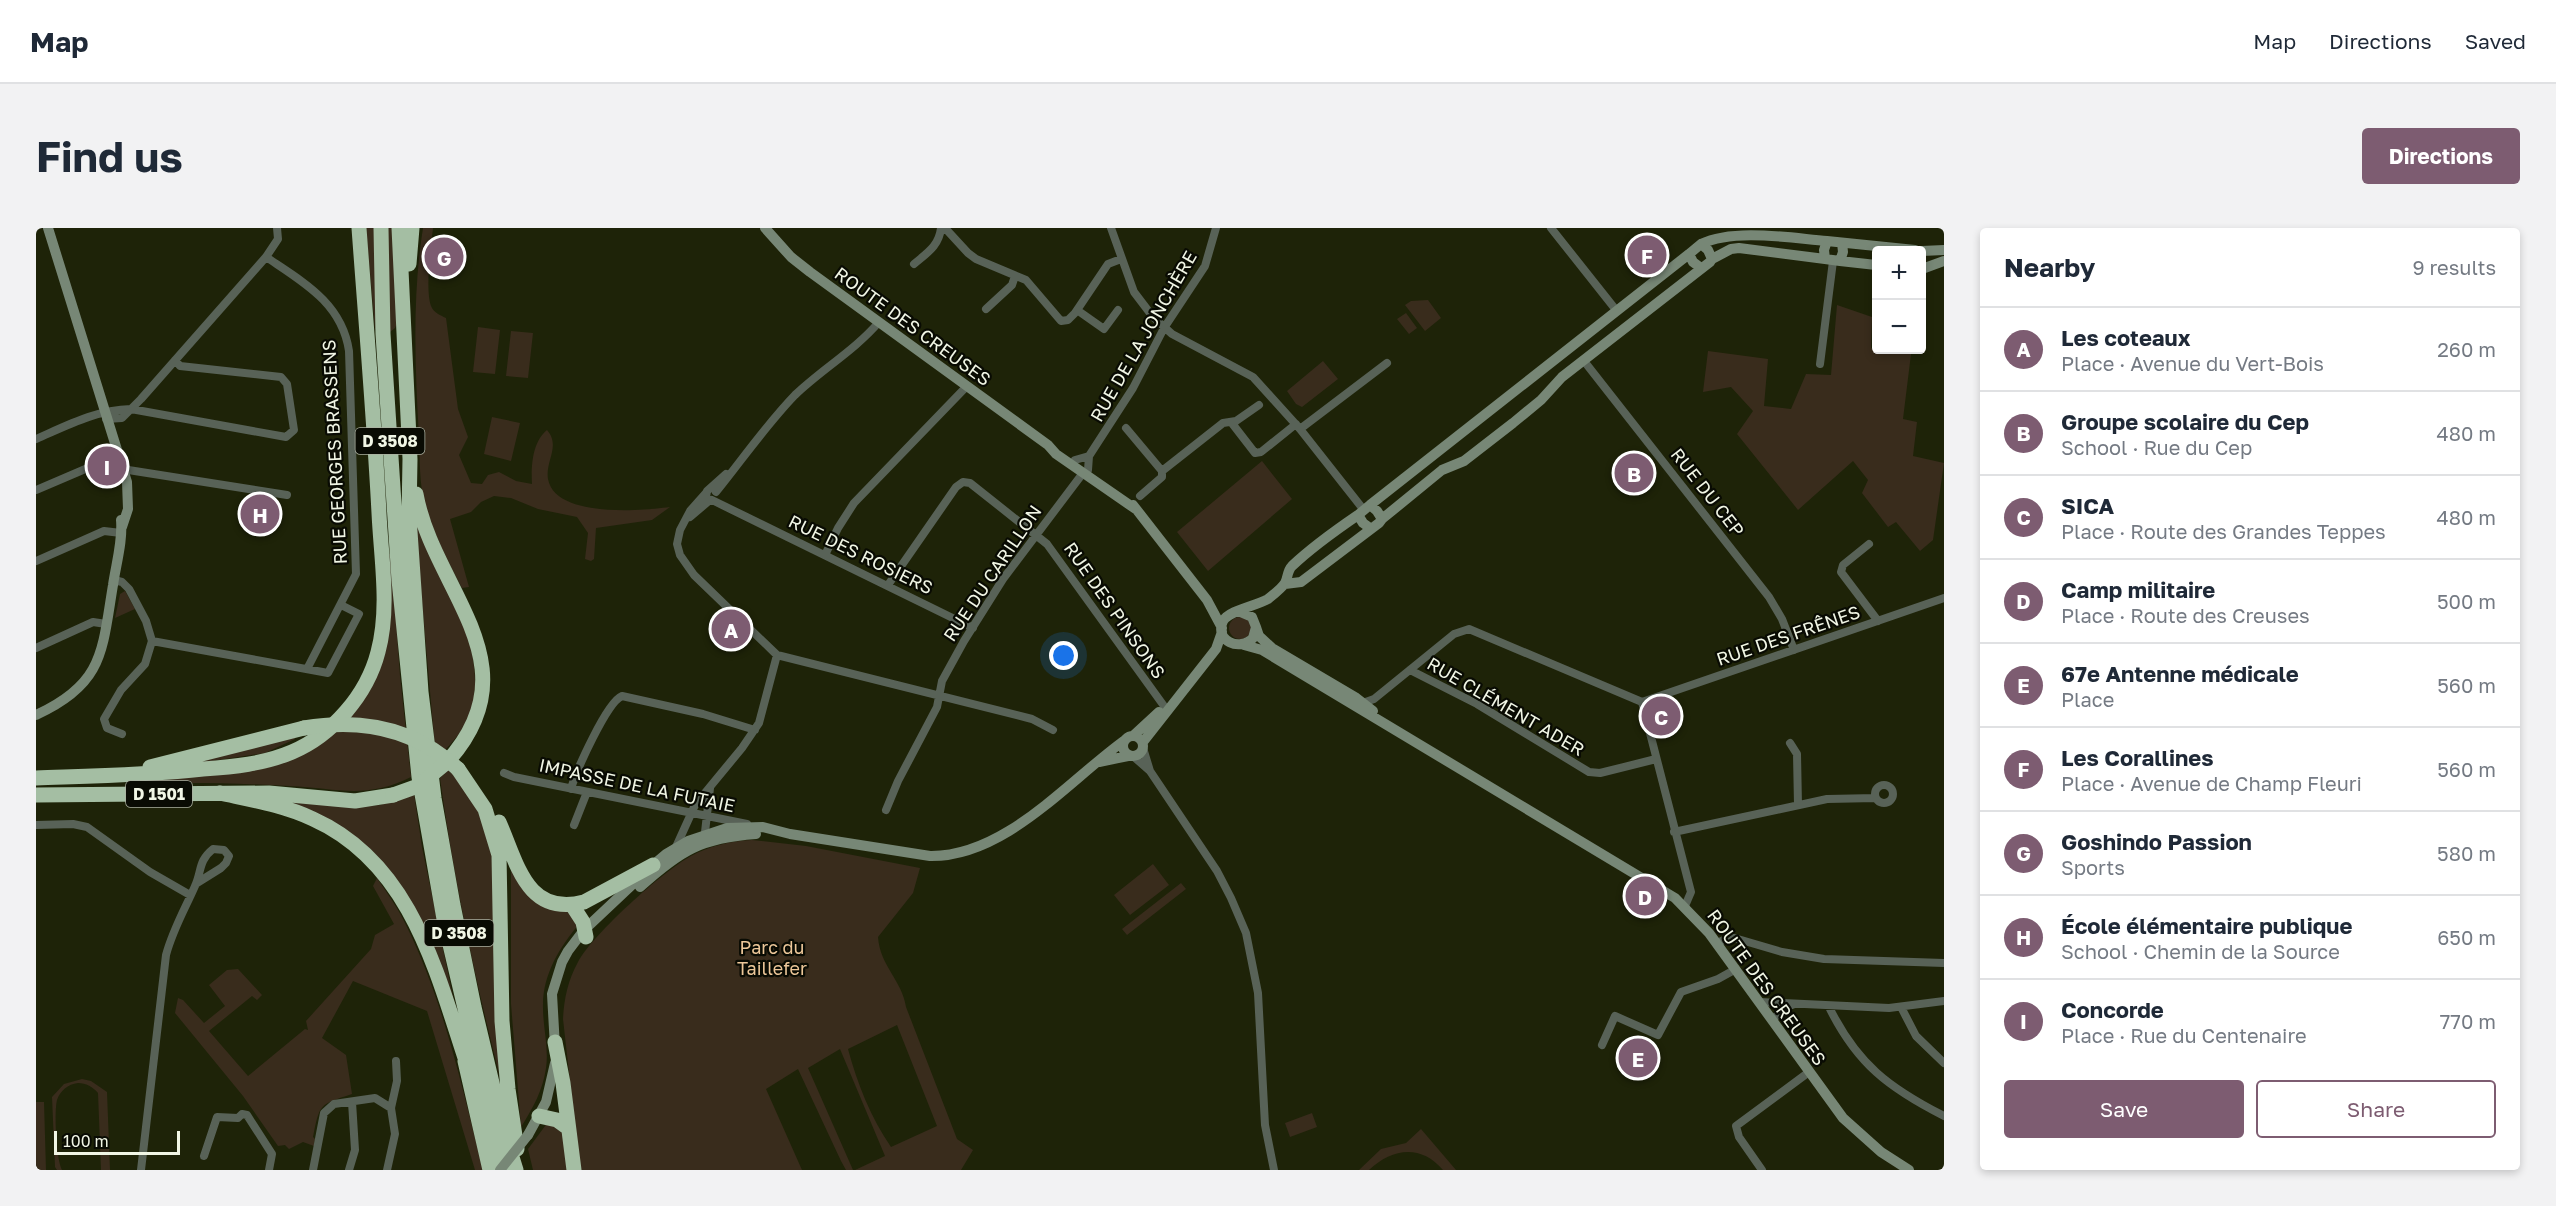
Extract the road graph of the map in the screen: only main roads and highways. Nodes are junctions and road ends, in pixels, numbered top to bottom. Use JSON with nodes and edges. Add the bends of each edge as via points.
{"nodes":[{"id":1,"x":359,"y":228,"type":"edge"},
{"id":2,"x":381,"y":228,"type":"edge"},
{"id":3,"x":399,"y":228,"type":"edge"},
{"id":4,"x":412,"y":228,"type":"edge"},
{"id":5,"x":405,"y":323,"type":"junction"},
{"id":6,"x":383,"y":334,"type":"junction"},
{"id":7,"x":410,"y":459,"type":"junction"},
{"id":8,"x":383,"y":590,"type":"junction"},
{"id":9,"x":453,"y":765,"type":"junction"},
{"id":10,"x":115,"y":775,"type":"junction"},
{"id":11,"x":36,"y":778,"type":"edge"},
{"id":12,"x":220,"y":793,"type":"junction"},
{"id":13,"x":36,"y":795,"type":"edge"},
{"id":14,"x":653,"y":866,"type":"road end"},
{"id":15,"x":572,"y":904,"type":"junction"},
{"id":16,"x":585,"y":933,"type":"road end"},
{"id":17,"x":555,"y":1042,"type":"road end"},
{"id":18,"x":463,"y":1052,"type":"junction"},
{"id":19,"x":539,"y":1116,"type":"road end"},
{"id":20,"x":568,"y":1128,"type":"junction"},
{"id":21,"x":490,"y":1170,"type":"edge"},
{"id":22,"x":501,"y":1170,"type":"edge"},
{"id":23,"x":518,"y":1170,"type":"edge"},
{"id":24,"x":574,"y":1170,"type":"edge"}],
"edges":[{"from":1,"to":8,"type":"highway"},
{"from":2,"to":6,"type":"highway","number":"D 3508"},
{"from":3,"to":5,"type":"highway","number":"D 3508"},
{"from":4,"to":5,"type":"highway"},
{"from":5,"to":7,"type":"highway","number":"D 3508"},
{"from":6,"to":8,"type":"highway"},
{"from":6,"to":22,"type":"highway","number":"D 3508","via":[[403,632],[419,777],[444,919]]},
{"from":7,"to":9,"type":"highway","via":[[426,534],[463,605],[480,650],[482,694]]},
{"from":7,"to":23,"type":"highway","number":"D 3508","via":[[409,517],[417,645],[434,798],[474,1007],[502,1125]]},
{"from":8,"to":10,"type":"highway","via":[[383,631],[371,672],[350,707],[313,740],[292,752],[246,765]]},
{"from":9,"to":10,"type":"highway","bridge":true,"via":[[419,741],[381,727],[342,723],[292,731]]},
{"from":9,"to":12,"type":"highway","bridge":true,"via":[[418,786],[355,801]]},
{"from":9,"to":15,"type":"highway","via":[[495,814],[525,883],[541,897]]},
{"from":9,"to":23,"type":"highway","via":[[485,809],[499,855],[504,1041]]},
{"from":10,"to":11,"type":"highway","number":"D 1501"},
{"from":12,"to":13,"type":"highway","number":"D 1501"},
{"from":12,"to":18,"type":"highway","via":[[286,808],[313,819],[348,839],[376,864],[415,921]]},
{"from":14,"to":15,"type":"highway"},
{"from":15,"to":16,"type":"highway"},
{"from":17,"to":20,"type":"highway"},
{"from":18,"to":21,"type":"highway"},
{"from":18,"to":22,"type":"highway"},
{"from":19,"to":20,"type":"highway","via":[[557,1120]]},
{"from":20,"to":24,"type":"highway"}]}
